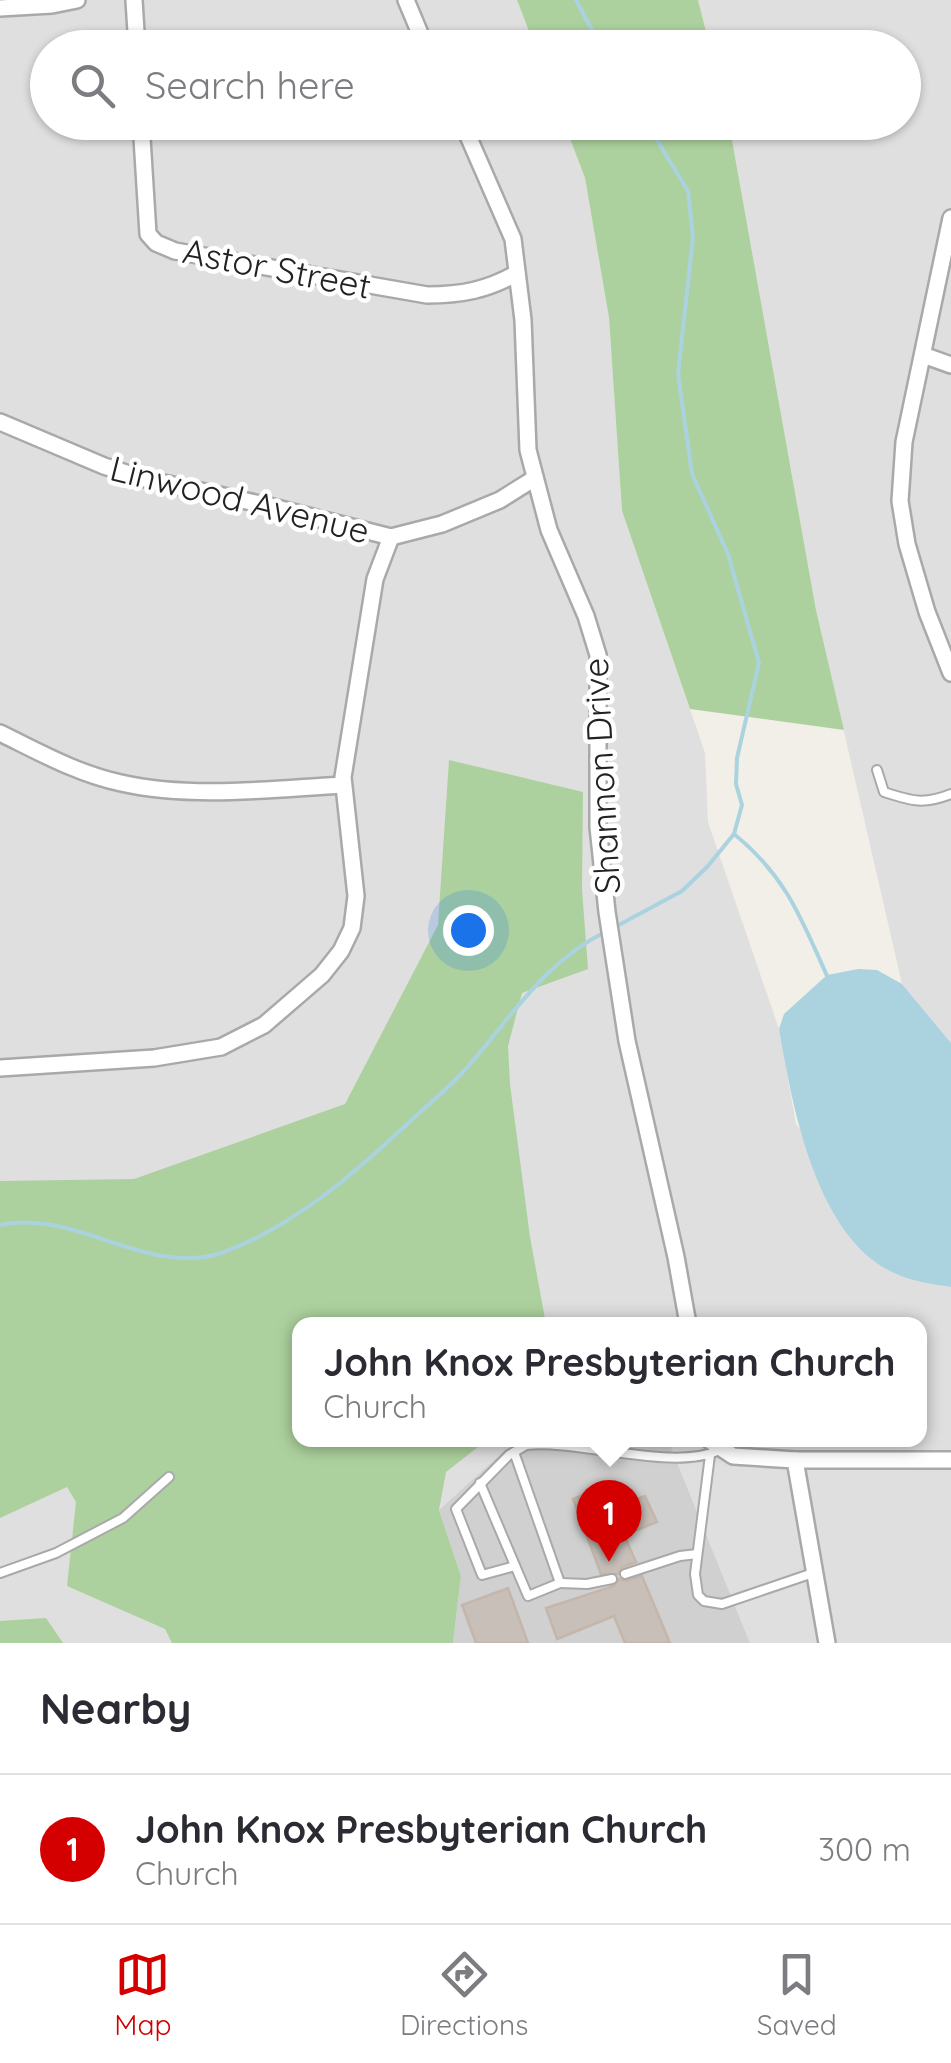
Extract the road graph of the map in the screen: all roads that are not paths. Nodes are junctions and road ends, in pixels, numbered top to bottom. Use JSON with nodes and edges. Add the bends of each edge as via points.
{"nodes":[{"id":1,"x":78,"y":0,"type":"edge"},
{"id":2,"x":134,"y":0,"type":"edge"},
{"id":3,"x":406,"y":0,"type":"edge"},
{"id":4,"x":0,"y":8,"type":"edge"},
{"id":5,"x":136,"y":30,"type":"edge"},
{"id":6,"x":418,"y":30,"type":"edge"},
{"id":7,"x":143,"y":140,"type":"edge"},
{"id":8,"x":470,"y":140,"type":"edge"},
{"id":9,"x":951,"y":218,"type":"edge"},
{"id":10,"x":517,"y":273,"type":"junction"},
{"id":11,"x":923,"y":354,"type":"junction"},
{"id":12,"x":951,"y":365,"type":"edge"},
{"id":13,"x":0,"y":422,"type":"edge"},
{"id":14,"x":536,"y":478,"type":"junction"},
{"id":15,"x":390,"y":537,"type":"junction"},
{"id":16,"x":951,"y":673,"type":"edge"},
{"id":17,"x":0,"y":733,"type":"edge"},
{"id":18,"x":877,"y":770,"type":"dead end"},
{"id":19,"x":343,"y":785,"type":"junction"},
{"id":20,"x":951,"y":794,"type":"edge"},
{"id":21,"x":0,"y":1068,"type":"edge"},
{"id":22,"x":687,"y":1317,"type":"edge"},
{"id":23,"x":523,"y":1447,"type":"edge"},
{"id":24,"x":570,"y":1447,"type":"edge"},
{"id":25,"x":713,"y":1448,"type":"edge"},
{"id":26,"x":514,"y":1452,"type":"junction"},
{"id":27,"x":796,"y":1460,"type":"junction"},
{"id":28,"x":951,"y":1460,"type":"edge"},
{"id":29,"x":169,"y":1477,"type":"dead end"},
{"id":30,"x":480,"y":1483,"type":"junction"},
{"id":31,"x":698,"y":1554,"type":"junction"},
{"id":32,"x":515,"y":1566,"type":"junction"},
{"id":33,"x":816,"y":1572,"type":"junction"},
{"id":34,"x":0,"y":1573,"type":"edge"},
{"id":35,"x":626,"y":1574,"type":"dead end"},
{"id":36,"x":612,"y":1578,"type":"dead end"},
{"id":37,"x":560,"y":1584,"type":"junction"},
{"id":38,"x":826,"y":1643,"type":"edge"}],
"edges":[{"from":1,"to":4,"type":"street"},
{"from":2,"to":5,"type":"street"},
{"from":3,"to":6,"type":"street"},
{"from":7,"to":10,"type":"street","name":"Astor Street","via":[[148,234],[176,251],[428,295],[466,294]]},
{"from":8,"to":10,"type":"street","name":"Shannon Drive","via":[[504,213]]},
{"from":9,"to":11,"type":"street"},
{"from":10,"to":14,"type":"street","name":"Shannon Drive","via":[[526,433]]},
{"from":11,"to":12,"type":"street"},
{"from":11,"to":16,"type":"street","via":[[904,442],[900,500],[907,544]]},
{"from":13,"to":15,"type":"street","name":"Linwood Avenue","via":[[145,479]]},
{"from":14,"to":15,"type":"street","name":"Linwood Avenue","via":[[442,524]]},
{"from":14,"to":22,"type":"street","name":"Shannon Drive","via":[[598,655],[598,827],[607,912],[627,1041]]},
{"from":15,"to":19,"type":"street","via":[[375,579]]},
{"from":17,"to":19,"type":"street","via":[[121,783],[252,790]]},
{"from":18,"to":20,"type":"lane","via":[[884,792],[928,803]]},
{"from":19,"to":21,"type":"street","via":[[356,896],[352,928],[322,975],[285,1008],[245,1038],[206,1051]]},
{"from":23,"to":26,"type":"lane"},
{"from":24,"to":25,"type":"lane","via":[[680,1457]]},
{"from":25,"to":27,"type":"street","via":[[742,1458]]},
{"from":25,"to":31,"type":"lane"},
{"from":26,"to":30,"type":"lane"},
{"from":26,"to":37,"type":"lane"},
{"from":27,"to":28,"type":"street"},
{"from":27,"to":33,"type":"street"},
{"from":29,"to":34,"type":"lane","via":[[124,1518]]},
{"from":30,"to":32,"type":"lane"},
{"from":30,"to":32,"type":"lane","via":[[456,1509],[482,1575]]},
{"from":31,"to":33,"type":"lane","via":[[696,1588],[713,1604]]},
{"from":31,"to":35,"type":"lane"},
{"from":32,"to":37,"type":"lane","via":[[528,1596]]},
{"from":33,"to":38,"type":"street"},
{"from":36,"to":37,"type":"lane"}]}
